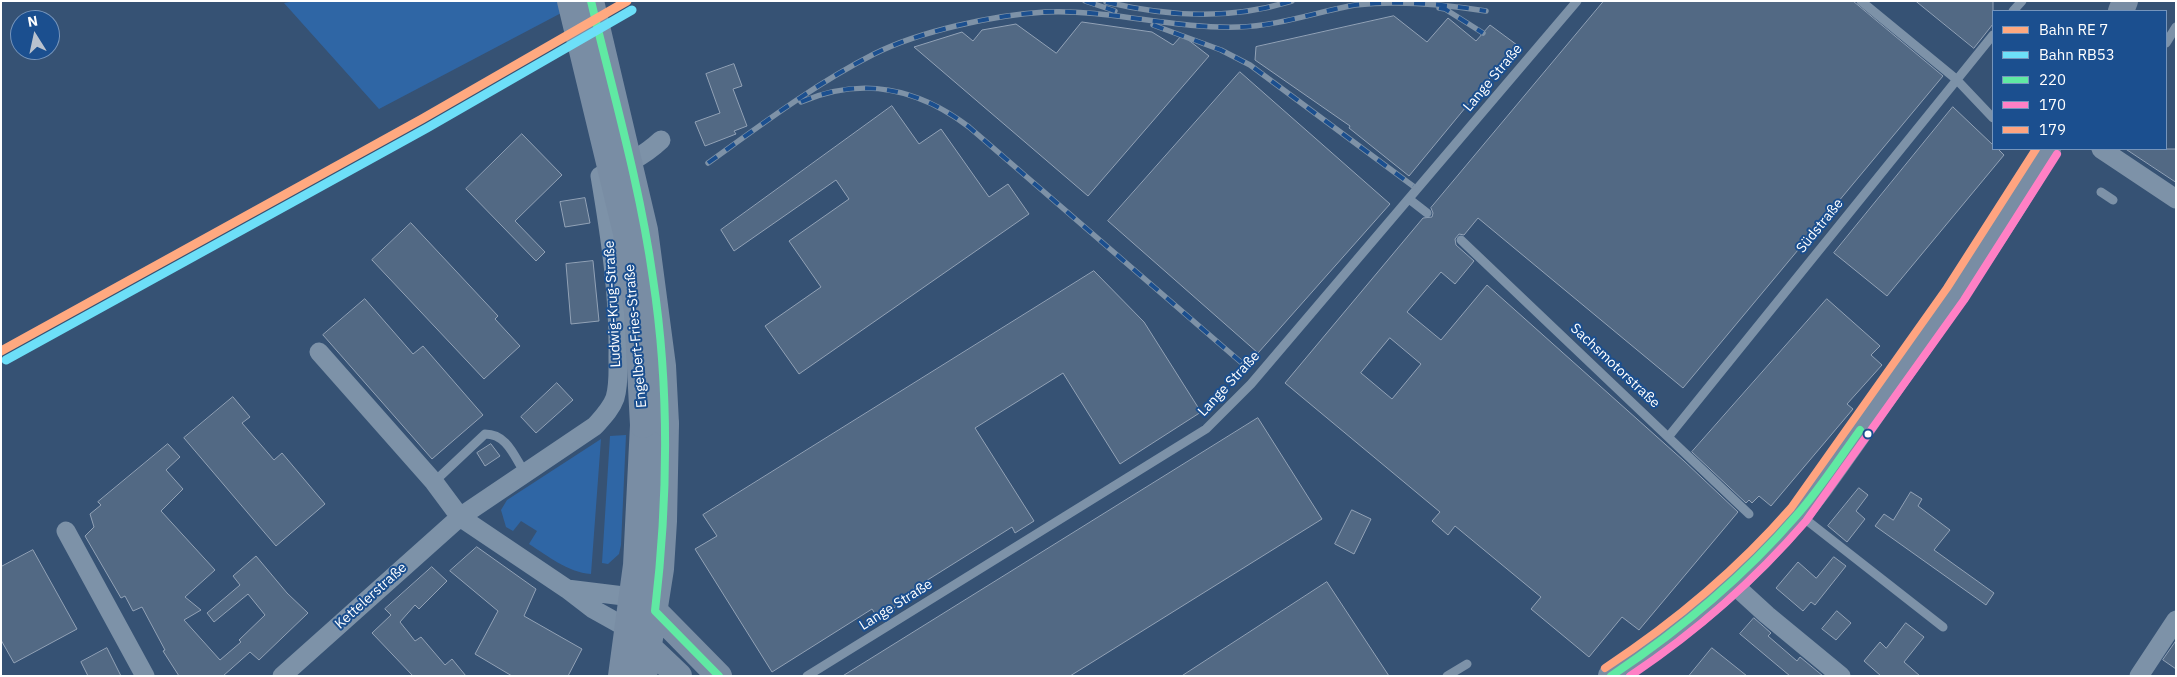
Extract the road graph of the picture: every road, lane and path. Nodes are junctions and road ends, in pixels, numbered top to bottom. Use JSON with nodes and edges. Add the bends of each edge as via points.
{"nodes":[{"id":1,"x":570,"y":1,"type":"edge"},
{"id":2,"x":590,"y":1,"type":"edge"},
{"id":3,"x":1577,"y":1,"type":"edge"},
{"id":4,"x":1861,"y":1,"type":"edge"},
{"id":5,"x":2176,"y":27,"type":"edge"},
{"id":6,"x":1992,"y":36,"type":"edge"},
{"id":7,"x":2167,"y":41,"type":"edge"},
{"id":8,"x":1956,"y":79,"type":"junction"},
{"id":9,"x":1992,"y":117,"type":"edge"},
{"id":10,"x":661,"y":140,"type":"dead end"},
{"id":11,"x":2045,"y":150,"type":"edge"},
{"id":12,"x":2103,"y":150,"type":"edge"},
{"id":13,"x":2102,"y":192,"type":"dead end"},
{"id":14,"x":1409,"y":199,"type":"junction"},
{"id":15,"x":2176,"y":199,"type":"edge"},
{"id":16,"x":2113,"y":200,"type":"dead end"},
{"id":17,"x":1426,"y":214,"type":"dead end"},
{"id":18,"x":1460,"y":240,"type":"dead end"},
{"id":19,"x":319,"y":352,"type":"dead end"},
{"id":20,"x":655,"y":424,"type":"junction"},
{"id":21,"x":1669,"y":436,"type":"junction"},
{"id":22,"x":525,"y":473,"type":"junction"},
{"id":23,"x":434,"y":482,"type":"junction"},
{"id":24,"x":1749,"y":514,"type":"dead end"},
{"id":25,"x":1798,"y":514,"type":"junction"},
{"id":26,"x":460,"y":517,"type":"junction"},
{"id":27,"x":66,"y":531,"type":"dead end"},
{"id":28,"x":1732,"y":583,"type":"junction"},
{"id":29,"x":567,"y":589,"type":"junction"},
{"id":30,"x":632,"y":597,"type":"junction"},
{"id":31,"x":655,"y":611,"type":"junction"},
{"id":32,"x":2176,"y":620,"type":"edge"},
{"id":33,"x":1943,"y":627,"type":"dead end"},
{"id":34,"x":627,"y":628,"type":"junction"},
{"id":35,"x":649,"y":647,"type":"junction"},
{"id":36,"x":1467,"y":664,"type":"dead end"},
{"id":37,"x":1625,"y":672,"type":"edge"},
{"id":38,"x":283,"y":675,"type":"edge"},
{"id":39,"x":145,"y":676,"type":"edge"},
{"id":40,"x":621,"y":676,"type":"edge"},
{"id":41,"x":644,"y":676,"type":"edge"},
{"id":42,"x":679,"y":676,"type":"edge"},
{"id":43,"x":720,"y":676,"type":"edge"},
{"id":44,"x":807,"y":676,"type":"edge"},
{"id":45,"x":1447,"y":676,"type":"edge"},
{"id":46,"x":1841,"y":676,"type":"edge"},
{"id":47,"x":2139,"y":676,"type":"edge"}],
"edges":[{"from":1,"to":20,"type":"main road","name":"Engelbert-Fries-Straße","bridge":true,"via":[[626,233]]},
{"from":2,"to":20,"type":"main road","name":"Engelbert-Fries-Straße","bridge":true,"via":[[645,230],[662,356]]},
{"from":3,"to":14,"type":"lane","name":"Lange Straße"},
{"from":4,"to":8,"type":"lane"},
{"from":5,"to":7,"type":"lane"},
{"from":6,"to":8,"type":"lane","name":"Südstraße"},
{"from":8,"to":9,"type":"lane"},
{"from":8,"to":21,"type":"lane","name":"Südstraße"},
{"from":10,"to":22,"type":"street","name":"Ludwig-Krug-Straße","via":[[631,163],[600,176],[615,294],[618,340],[615,397],[595,426]]},
{"from":11,"to":25,"type":"main road","via":[[1989,245],[1940,318]]},
{"from":12,"to":15,"type":"street"},
{"from":13,"to":16,"type":"lane"},
{"from":14,"to":17,"type":"lane"},
{"from":14,"to":44,"type":"lane","name":"Lange Straße","via":[[1251,384],[1206,429]]},
{"from":18,"to":21,"type":"lane","name":"Sachsmotorstraße"},
{"from":19,"to":23,"type":"street"},
{"from":20,"to":30,"type":"main road","name":"Engelbert-Fries-Straße","via":[[640,514]]},
{"from":20,"to":31,"type":"main road","name":"Engelbert-Fries-Straße","via":[[664,521]]},
{"from":21,"to":24,"type":"lane","name":"Sachsmotorstraße"},
{"from":22,"to":23,"type":"lane","via":[[502,438],[484,434]]},
{"from":22,"to":26,"type":"street","name":"Ludwig-Krug-Straße"},
{"from":23,"to":26,"type":"street"},
{"from":25,"to":28,"type":"main road"},
{"from":25,"to":33,"type":"lane"},
{"from":26,"to":29,"type":"street"},
{"from":26,"to":38,"type":"street","name":"Kettelerstraße"},
{"from":27,"to":39,"type":"street"},
{"from":28,"to":37,"type":"main road"},
{"from":28,"to":46,"type":"street"},
{"from":29,"to":30,"type":"street"},
{"from":29,"to":34,"type":"street","via":[[593,609]]},
{"from":30,"to":31,"type":"main road"},
{"from":30,"to":34,"type":"main road","name":"Engelbert-Fries-Straße"},
{"from":31,"to":35,"type":"main road","name":"Engelbert-Fries-Straße"},
{"from":31,"to":43,"type":"main road"},
{"from":32,"to":47,"type":"street"},
{"from":34,"to":35,"type":"main road"},
{"from":34,"to":40,"type":"main road","name":"Engelbert-Fries-Straße"},
{"from":35,"to":41,"type":"main road","name":"Engelbert-Fries-Straße"},
{"from":35,"to":42,"type":"main road"},
{"from":36,"to":45,"type":"lane"}]}
